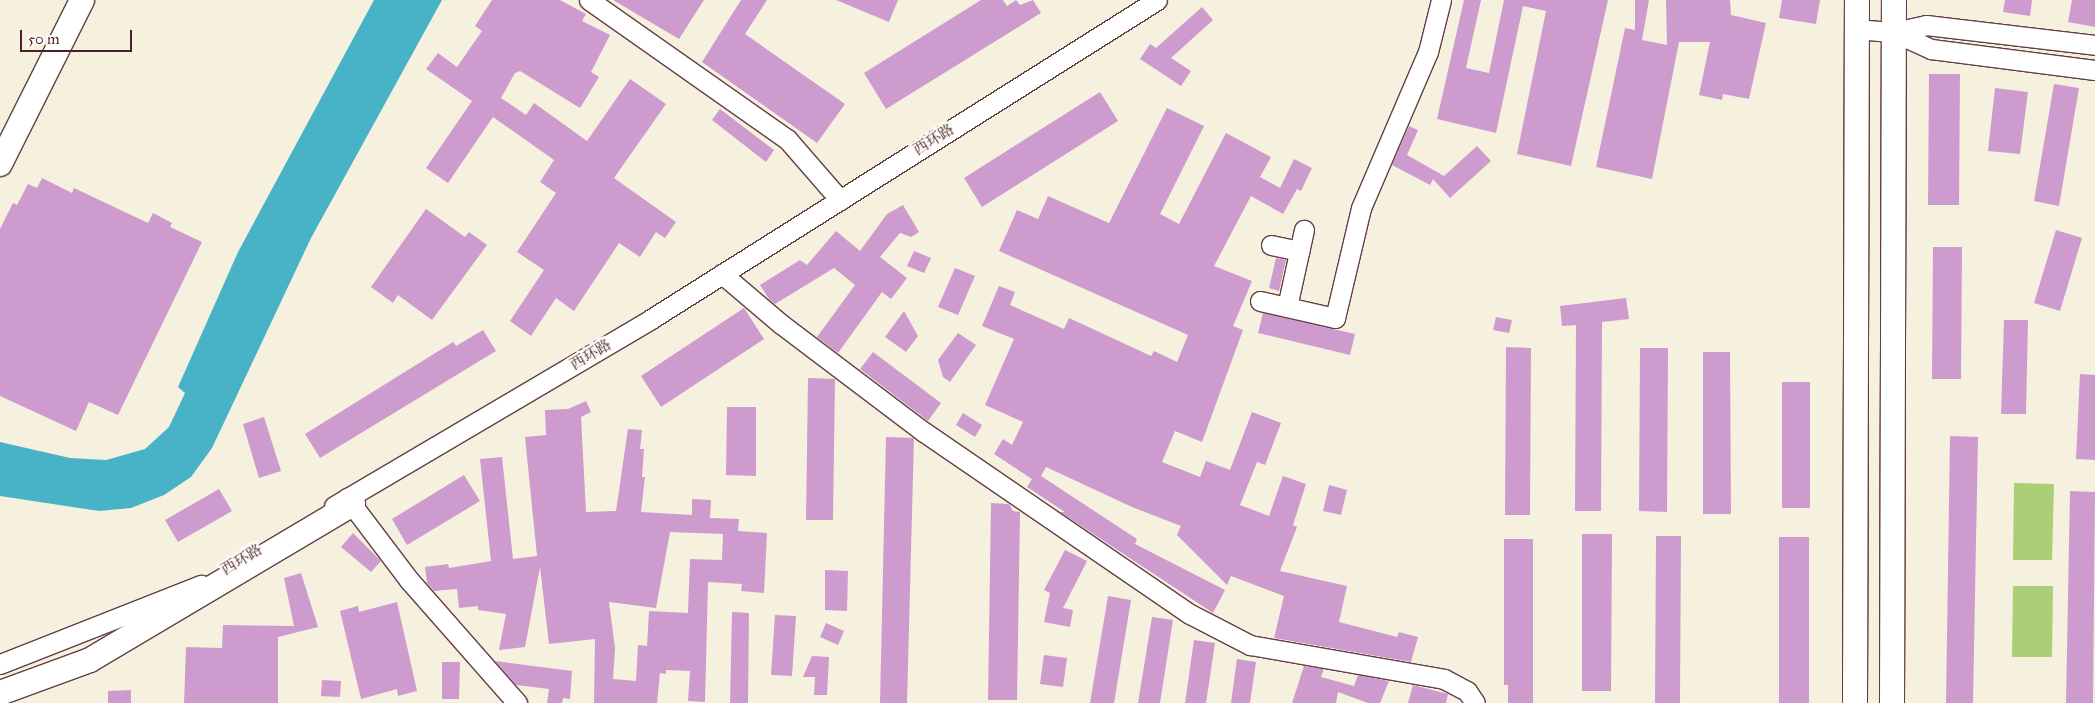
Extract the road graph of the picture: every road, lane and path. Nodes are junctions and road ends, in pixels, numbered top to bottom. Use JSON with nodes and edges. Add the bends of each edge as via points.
{"nodes":[{"id":1,"x":65,"y":0,"type":"edge"},
{"id":2,"x":82,"y":0,"type":"edge"},
{"id":3,"x":589,"y":0,"type":"edge"},
{"id":4,"x":1157,"y":0,"type":"edge"},
{"id":5,"x":1441,"y":0,"type":"edge"},
{"id":6,"x":1856,"y":0,"type":"edge"},
{"id":7,"x":1894,"y":0,"type":"edge"},
{"id":8,"x":1856,"y":29,"type":"junction"},
{"id":9,"x":1894,"y":32,"type":"junction"},
{"id":10,"x":2095,"y":45,"type":"edge"},
{"id":11,"x":2095,"y":70,"type":"edge"},
{"id":12,"x":0,"y":132,"type":"edge"},
{"id":13,"x":0,"y":164,"type":"edge"},
{"id":14,"x":840,"y":200,"type":"junction"},
{"id":15,"x":1304,"y":230,"type":"dead end"},
{"id":16,"x":1271,"y":245,"type":"dead end"},
{"id":17,"x":1299,"y":251,"type":"junction"},
{"id":18,"x":722,"y":274,"type":"junction"},
{"id":19,"x":1260,"y":301,"type":"dead end"},
{"id":20,"x":1287,"y":307,"type":"junction"},
{"id":21,"x":350,"y":501,"type":"junction"},
{"id":22,"x":0,"y":664,"type":"edge"},
{"id":23,"x":0,"y":693,"type":"edge"},
{"id":24,"x":517,"y":703,"type":"edge"},
{"id":25,"x":1475,"y":703,"type":"edge"},
{"id":26,"x":1855,"y":703,"type":"edge"},
{"id":27,"x":1892,"y":703,"type":"edge"}],
"edges":[{"from":1,"to":12,"type":"main road"},
{"from":2,"to":13,"type":"main road"},
{"from":3,"to":14,"type":"street","via":[[787,139]]},
{"from":4,"to":14,"type":"street","name":"西环路"},
{"from":5,"to":20,"type":"street","via":[[1428,52],[1361,208],[1335,318]]},
{"from":6,"to":8,"type":"main road"},
{"from":7,"to":9,"type":"main road"},
{"from":8,"to":9,"type":"street"},
{"from":8,"to":26,"type":"main road"},
{"from":9,"to":10,"type":"street","via":[[1926,25]]},
{"from":9,"to":11,"type":"street","via":[[1931,49]]},
{"from":9,"to":27,"type":"main road"},
{"from":14,"to":18,"type":"street","name":"西环路"},
{"from":15,"to":17,"type":"street"},
{"from":16,"to":17,"type":"street"},
{"from":17,"to":20,"type":"street"},
{"from":18,"to":21,"type":"street","name":"西环路"},
{"from":18,"to":25,"type":"street","via":[[781,324],[924,432],[1190,614],[1250,645],[1444,679],[1467,691]]},
{"from":19,"to":20,"type":"street"},
{"from":21,"to":22,"type":"street","name":"西环路","via":[[198,586]]},
{"from":21,"to":23,"type":"main road","name":"西环路","via":[[90,660]]},
{"from":21,"to":24,"type":"street","via":[[409,580]]}]}
